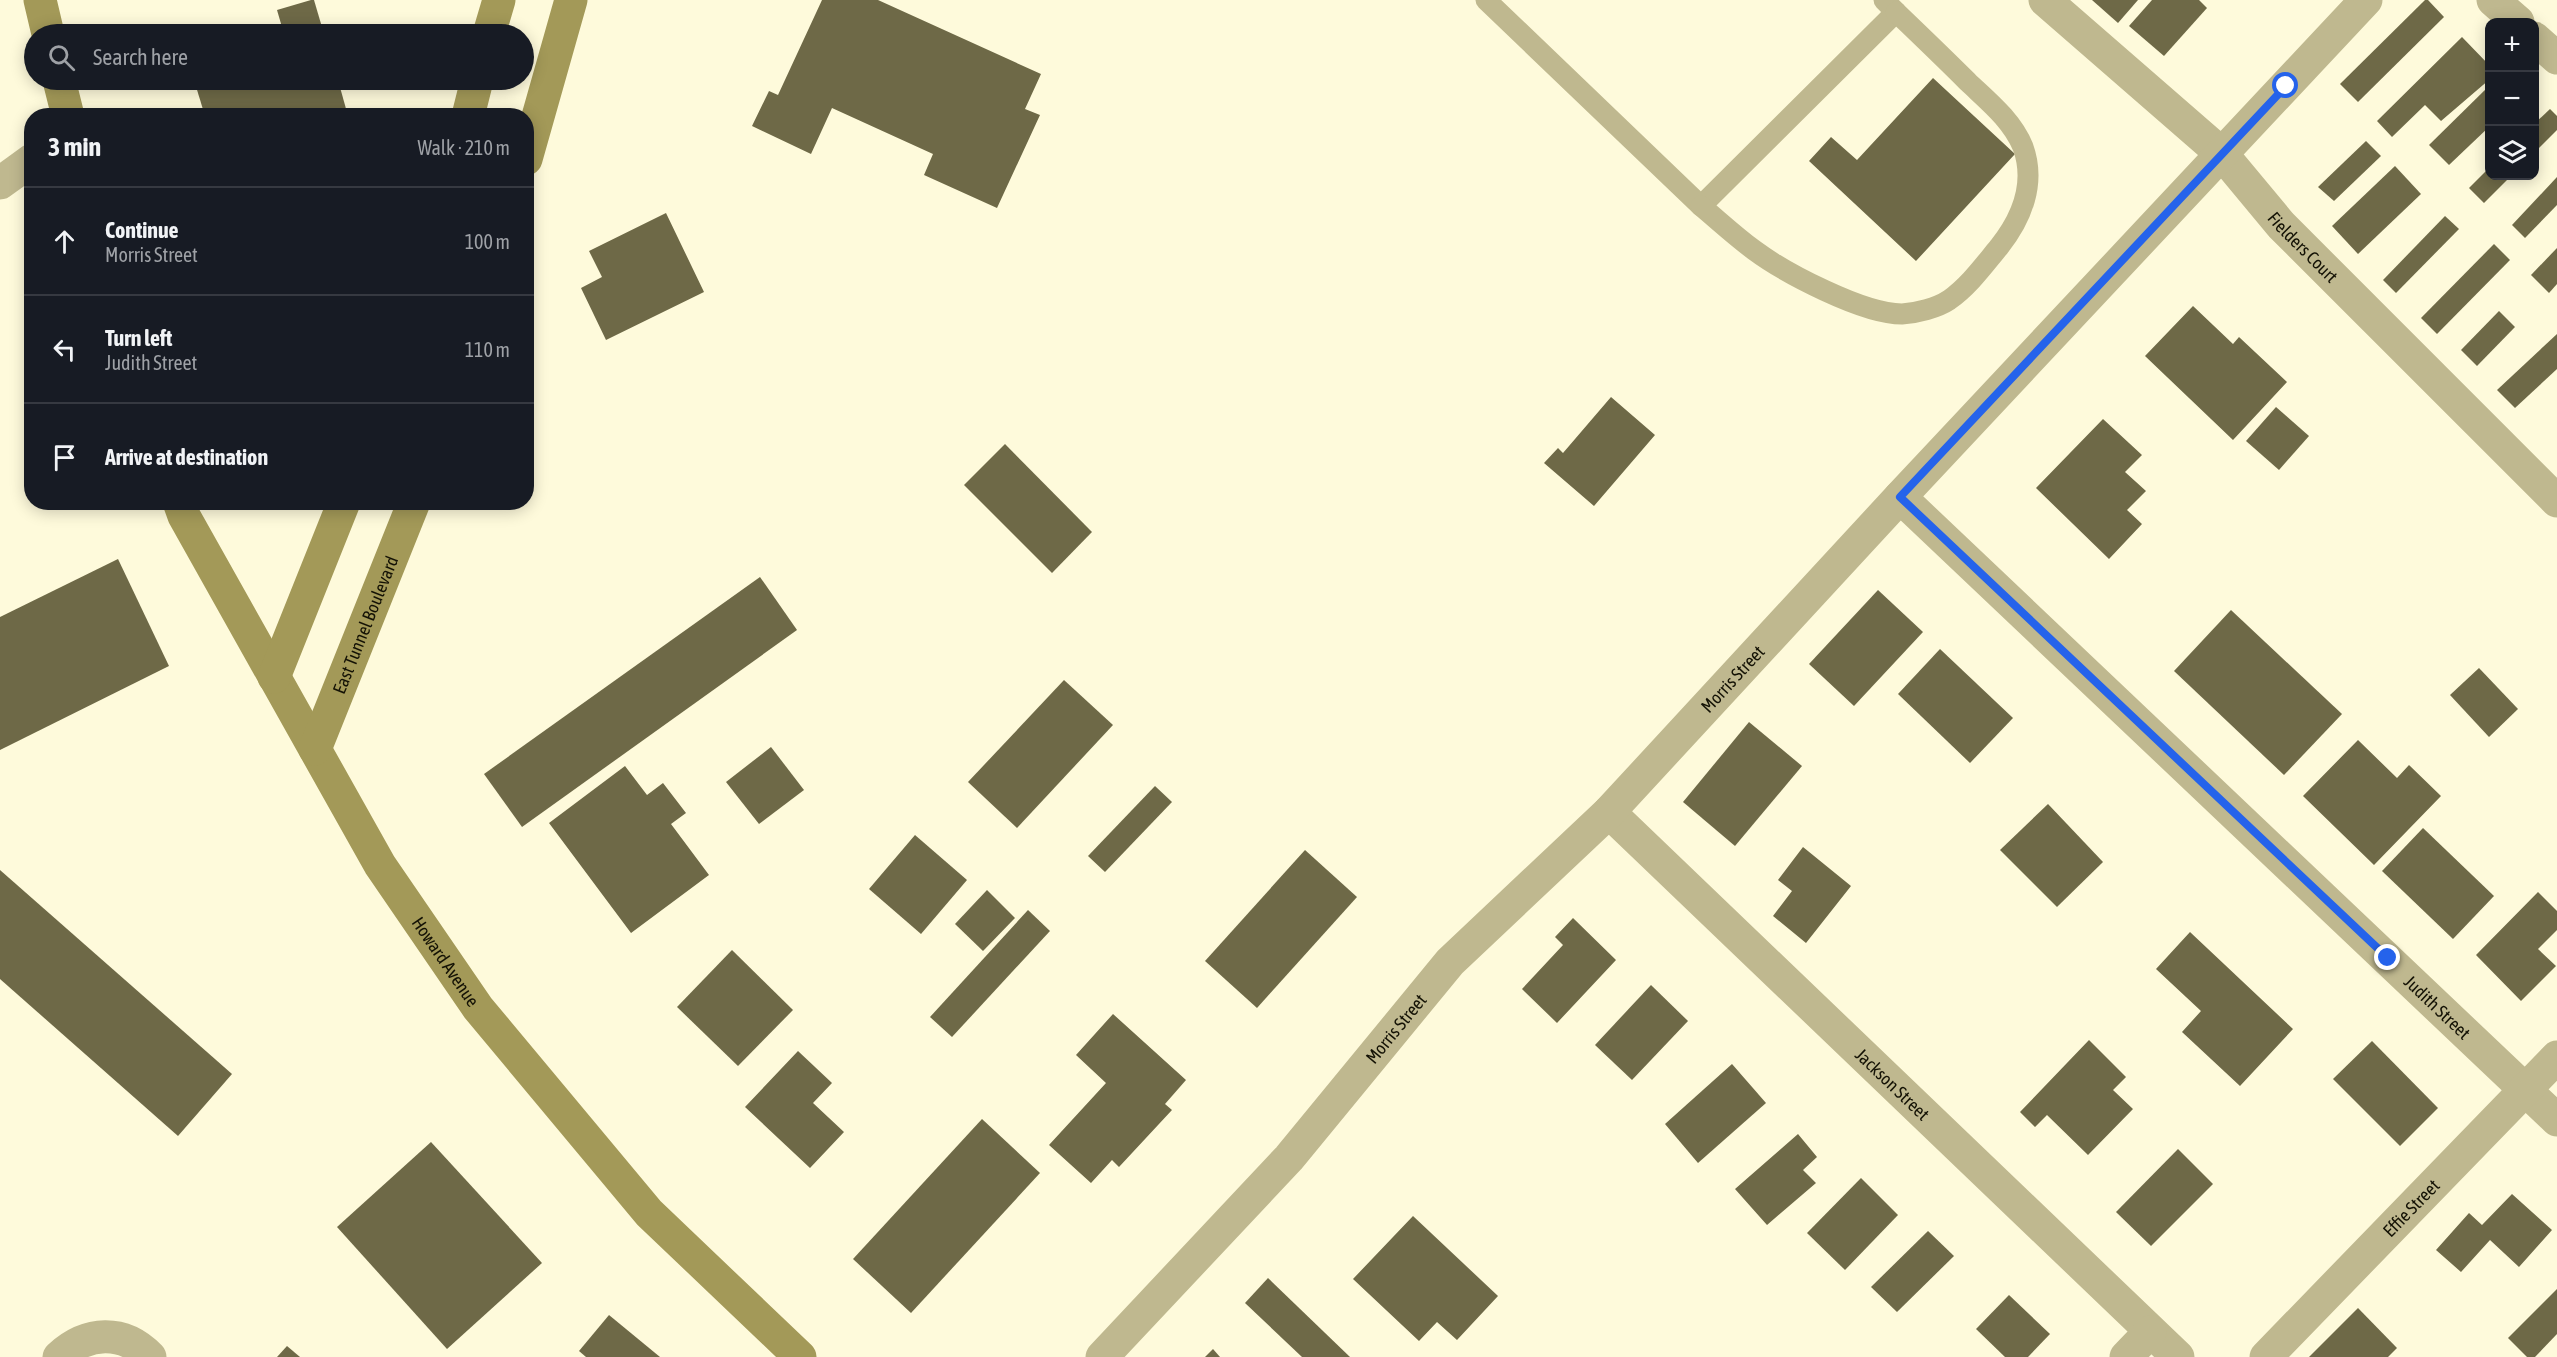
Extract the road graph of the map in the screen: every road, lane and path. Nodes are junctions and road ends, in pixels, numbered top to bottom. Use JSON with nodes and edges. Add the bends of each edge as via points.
{"nodes":[{"id":1,"x":40,"y":0,"type":"edge"},
{"id":2,"x":499,"y":0,"type":"edge"},
{"id":3,"x":571,"y":0,"type":"edge"},
{"id":4,"x":1486,"y":0,"type":"edge"},
{"id":5,"x":2045,"y":0,"type":"edge"},
{"id":6,"x":2366,"y":0,"type":"edge"},
{"id":7,"x":2493,"y":0,"type":"edge"},
{"id":8,"x":1890,"y":6,"type":"edge"},
{"id":9,"x":2513,"y":18,"type":"edge"},
{"id":10,"x":46,"y":24,"type":"edge"},
{"id":11,"x":492,"y":24,"type":"edge"},
{"id":12,"x":2539,"y":42,"type":"edge"},
{"id":13,"x":2557,"y":58,"type":"edge"},
{"id":14,"x":62,"y":90,"type":"edge"},
{"id":15,"x":474,"y":90,"type":"edge"},
{"id":16,"x":66,"y":108,"type":"edge"},
{"id":17,"x":470,"y":108,"type":"edge"},
{"id":18,"x":534,"y":131,"type":"edge"},
{"id":19,"x":2222,"y":154,"type":"junction"},
{"id":20,"x":24,"y":166,"type":"edge"},
{"id":21,"x":0,"y":183,"type":"edge"},
{"id":22,"x":1701,"y":206,"type":"junction"},
{"id":23,"x":1900,"y":497,"type":"junction"},
{"id":24,"x":2557,"y":501,"type":"edge"},
{"id":25,"x":182,"y":510,"type":"edge"},
{"id":26,"x":341,"y":510,"type":"edge"},
{"id":27,"x":411,"y":510,"type":"edge"},
{"id":28,"x":274,"y":677,"type":"junction"},
{"id":29,"x":315,"y":749,"type":"junction"},
{"id":30,"x":1609,"y":812,"type":"junction"},
{"id":31,"x":2557,"y":1057,"type":"edge"},
{"id":32,"x":2526,"y":1089,"type":"junction"},
{"id":33,"x":2557,"y":1120,"type":"edge"},
{"id":34,"x":2151,"y":1332,"type":"junction"},
{"id":35,"x":59,"y":1357,"type":"edge"},
{"id":36,"x":150,"y":1357,"type":"edge"},
{"id":37,"x":800,"y":1357,"type":"edge"},
{"id":38,"x":1102,"y":1357,"type":"edge"},
{"id":39,"x":2126,"y":1357,"type":"edge"},
{"id":40,"x":2178,"y":1357,"type":"edge"},
{"id":41,"x":2266,"y":1357,"type":"edge"}],
"edges":[{"from":1,"to":10,"type":"main road"},
{"from":2,"to":11,"type":"main road"},
{"from":3,"to":18,"type":"main road"},
{"from":4,"to":22,"type":"lane"},
{"from":5,"to":19,"type":"street","name":"Fielders Court"},
{"from":6,"to":19,"type":"street","name":"Morris Street"},
{"from":7,"to":9,"type":"street"},
{"from":8,"to":22,"type":"lane"},
{"from":8,"to":22,"type":"lane","via":[[2008,120],[2022,146],[2029,172],[2026,195],[2013,229],[1978,273],[1949,300],[1920,312],[1900,314],[1878,309],[1854,303],[1795,274],[1754,250]]},
{"from":12,"to":13,"type":"street"},
{"from":14,"to":16,"type":"main road"},
{"from":15,"to":17,"type":"main road"},
{"from":19,"to":23,"type":"street","name":"Morris Street"},
{"from":19,"to":24,"type":"street","name":"Fielders Court","via":[[2281,225]]},
{"from":20,"to":21,"type":"street"},
{"from":23,"to":30,"type":"street","name":"Morris Street"},
{"from":23,"to":32,"type":"street","name":"Judith Street"},
{"from":25,"to":28,"type":"main road","name":"Howard Avenue"},
{"from":26,"to":28,"type":"main road"},
{"from":27,"to":29,"type":"main road","name":"East Tunnel Boulevard"},
{"from":28,"to":29,"type":"main road","name":"Howard Avenue"},
{"from":29,"to":37,"type":"main road","name":"Howard Avenue","via":[[380,865],[478,1008],[649,1213]]},
{"from":30,"to":34,"type":"street","name":"Jackson Street"},
{"from":30,"to":38,"type":"street","name":"Morris Street","via":[[1450,962],[1289,1158]]},
{"from":31,"to":32,"type":"street","name":"Effie Street"},
{"from":32,"to":33,"type":"street","name":"Judith Street"},
{"from":32,"to":41,"type":"street","name":"Effie Street"},
{"from":34,"to":39,"type":"street"},
{"from":34,"to":40,"type":"street","name":"Jackson Street"},
{"from":35,"to":36,"type":"street","via":[[71,1346],[94,1336],[118,1337],[141,1347]]}]}
